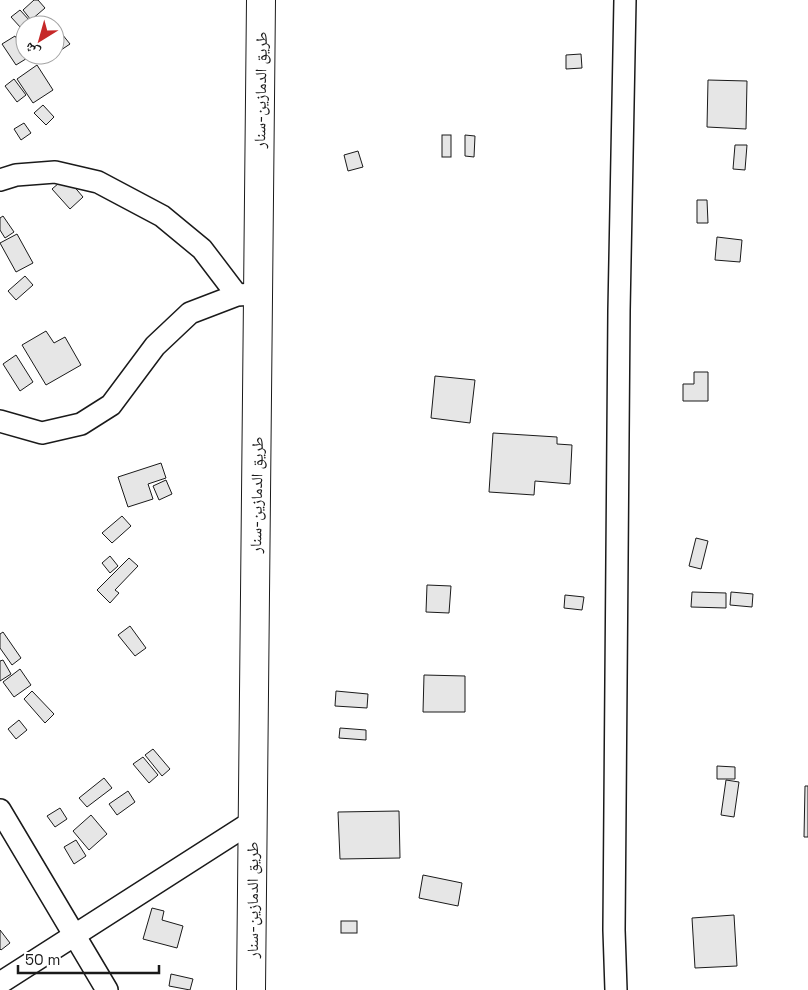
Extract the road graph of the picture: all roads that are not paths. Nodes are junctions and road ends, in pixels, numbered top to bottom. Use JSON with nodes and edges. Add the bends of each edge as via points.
{"nodes":[{"id":1,"x":261,"y":0,"type":"edge"},
{"id":2,"x":625,"y":0,"type":"edge"},
{"id":3,"x":0,"y":180,"type":"edge"},
{"id":4,"x":248,"y":294,"type":"junction"},
{"id":5,"x":0,"y":421,"type":"edge"},
{"id":6,"x":0,"y":810,"type":"edge"},
{"id":7,"x":253,"y":821,"type":"junction"},
{"id":8,"x":75,"y":935,"type":"junction"},
{"id":9,"x":0,"y":983,"type":"edge"},
{"id":10,"x":108,"y":990,"type":"edge"},
{"id":11,"x":251,"y":990,"type":"edge"},
{"id":12,"x":616,"y":990,"type":"edge"}],
"edges":[{"from":1,"to":4,"type":"highway","name":"طريق الدمازين-سنار"},
{"from":2,"to":12,"type":"street","via":[[619,320]]},
{"from":3,"to":4,"type":"street","via":[[16,175],[55,172],[98,182],[162,216]]},
{"from":4,"to":5,"type":"street","via":[[190,312],[155,346],[111,405],[81,424],[42,432]]},
{"from":4,"to":7,"type":"highway","name":"طريق الدمازين-سنار"},
{"from":6,"to":8,"type":"street"},
{"from":7,"to":8,"type":"street"},
{"from":7,"to":11,"type":"highway","name":"طريق الدمازين-سنار"},
{"from":8,"to":9,"type":"street"},
{"from":8,"to":10,"type":"street"}]}
